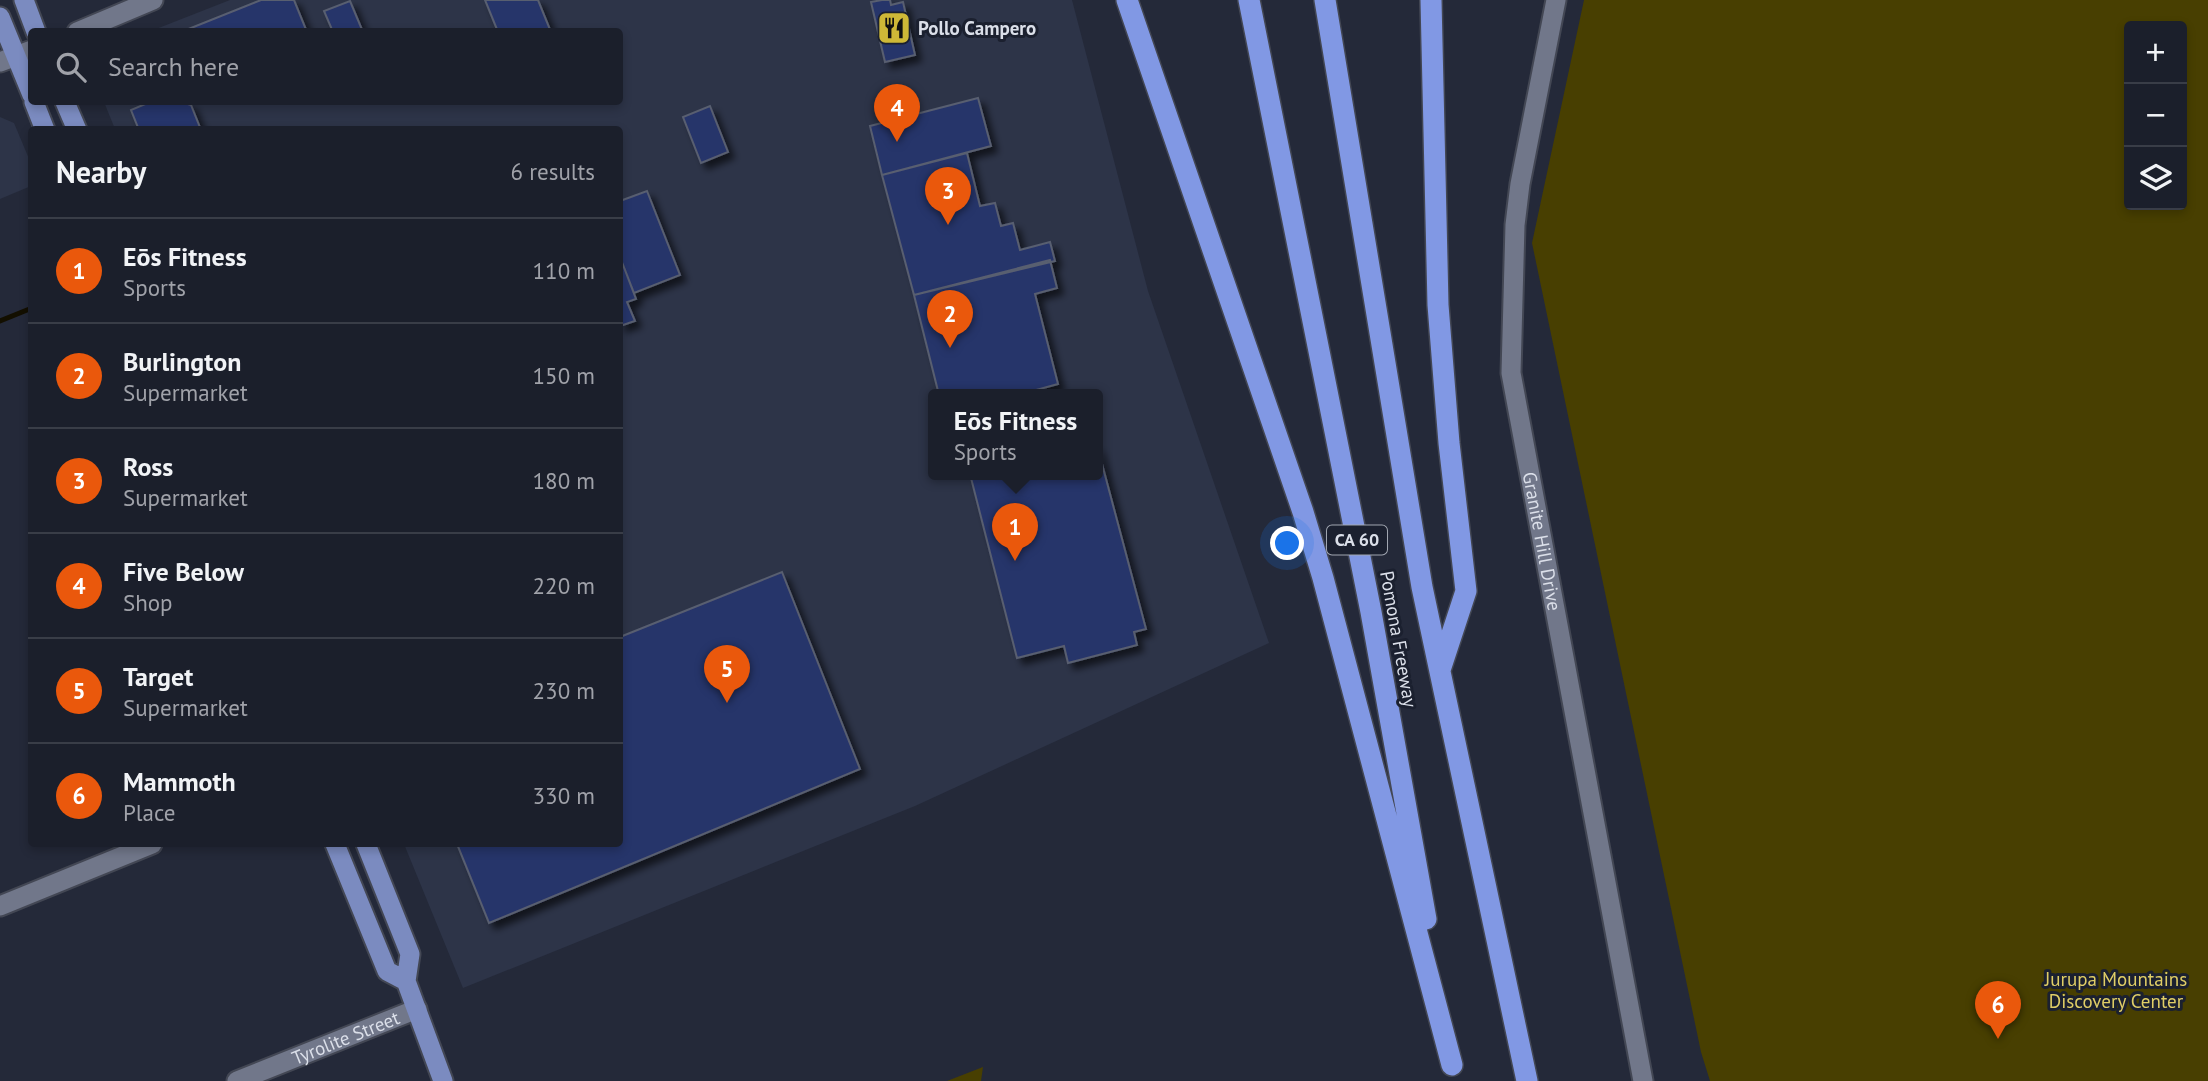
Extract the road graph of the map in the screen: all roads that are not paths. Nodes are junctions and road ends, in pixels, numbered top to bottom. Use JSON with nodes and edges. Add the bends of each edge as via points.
{"nodes":[{"id":1,"x":24,"y":0,"type":"edge"},
{"id":2,"x":153,"y":0,"type":"edge"},
{"id":3,"x":1126,"y":0,"type":"edge"},
{"id":4,"x":1249,"y":0,"type":"edge"},
{"id":5,"x":1325,"y":0,"type":"edge"},
{"id":6,"x":1431,"y":0,"type":"edge"},
{"id":7,"x":1556,"y":0,"type":"edge"},
{"id":8,"x":0,"y":17,"type":"edge"},
{"id":9,"x":34,"y":28,"type":"edge"},
{"id":10,"x":86,"y":28,"type":"edge"},
{"id":11,"x":16,"y":56,"type":"edge"},
{"id":12,"x":28,"y":85,"type":"edge"},
{"id":13,"x":35,"y":105,"type":"edge"},
{"id":14,"x":66,"y":105,"type":"edge"},
{"id":15,"x":43,"y":126,"type":"edge"},
{"id":16,"x":75,"y":126,"type":"edge"},
{"id":17,"x":1439,"y":672,"type":"junction"},
{"id":18,"x":145,"y":847,"type":"edge"},
{"id":19,"x":336,"y":847,"type":"edge"},
{"id":20,"x":367,"y":847,"type":"edge"},
{"id":21,"x":0,"y":906,"type":"edge"},
{"id":22,"x":406,"y":981,"type":"junction"},
{"id":23,"x":417,"y":1009,"type":"junction"},
{"id":24,"x":1453,"y":1073,"type":"edge"},
{"id":25,"x":237,"y":1081,"type":"edge"},
{"id":26,"x":443,"y":1081,"type":"edge"},
{"id":27,"x":1527,"y":1081,"type":"edge"},
{"id":28,"x":1643,"y":1081,"type":"edge"}],
"edges":[{"from":1,"to":9,"type":"main road"},
{"from":2,"to":10,"type":"street"},
{"from":3,"to":24,"type":"highway","via":[[1303,512]]},
{"from":4,"to":24,"type":"highway","name":"Pomona Freeway","number":"CA 60","via":[[1371,612]]},
{"from":5,"to":17,"type":"highway","name":"Pomona Freeway","number":"CA 60"},
{"from":6,"to":17,"type":"highway","via":[[1438,305],[1466,591]]},
{"from":7,"to":28,"type":"street","name":"Granite Hill Drive","via":[[1515,225],[1511,373]]},
{"from":8,"to":11,"type":"main road"},
{"from":11,"to":12,"type":"main road"},
{"from":13,"to":15,"type":"main road"},
{"from":14,"to":16,"type":"main road"},
{"from":17,"to":27,"type":"highway","name":"Pomona Freeway","number":"CA 60"},
{"from":18,"to":21,"type":"street"},
{"from":19,"to":22,"type":"main road","via":[[387,971]]},
{"from":20,"to":22,"type":"main road","via":[[410,954]]},
{"from":22,"to":23,"type":"main road"},
{"from":23,"to":25,"type":"street","name":"Tyrolite Street"},
{"from":23,"to":26,"type":"main road"}]}
